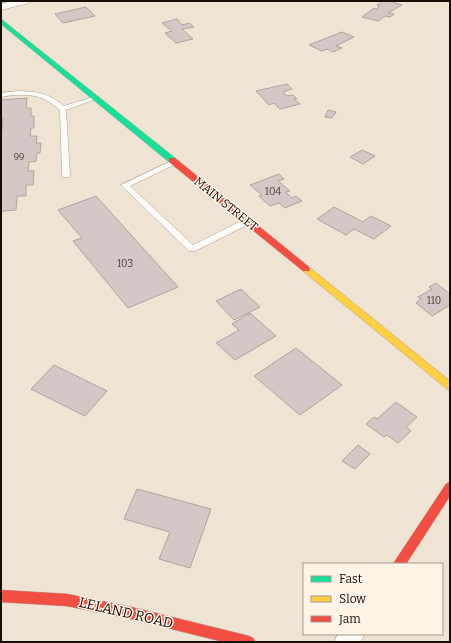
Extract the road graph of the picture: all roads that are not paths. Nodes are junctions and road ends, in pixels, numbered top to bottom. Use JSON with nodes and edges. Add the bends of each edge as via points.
{"nodes":[{"id":1,"x":25,"y":1,"type":"edge"},
{"id":2,"x":1,"y":7,"type":"edge"},
{"id":3,"x":1,"y":21,"type":"edge"},
{"id":4,"x":1,"y":96,"type":"edge"},
{"id":5,"x":96,"y":98,"type":"junction"},
{"id":6,"x":63,"y":109,"type":"junction"},
{"id":7,"x":174,"y":163,"type":"junction"},
{"id":8,"x":66,"y":174,"type":"dead end"},
{"id":9,"x":248,"y":221,"type":"junction"},
{"id":10,"x":450,"y":386,"type":"edge"},
{"id":11,"x":450,"y":487,"type":"edge"},
{"id":12,"x":400,"y":563,"type":"edge"},
{"id":13,"x":1,"y":596,"type":"edge"},
{"id":14,"x":249,"y":642,"type":"edge"}],
"edges":[{"from":1,"to":2,"type":"street"},
{"from":3,"to":5,"type":"main road","name":"MAIN STREET"},
{"from":4,"to":6,"type":"lane","via":[[32,93],[56,101]]},
{"from":5,"to":6,"type":"lane"},
{"from":5,"to":7,"type":"main road","name":"MAIN STREET"},
{"from":6,"to":8,"type":"lane"},
{"from":7,"to":9,"type":"main road","name":"MAIN STREET"},
{"from":7,"to":9,"type":"lane","via":[[124,185],[192,249]]},
{"from":9,"to":10,"type":"main road","name":"MAIN STREET"},
{"from":11,"to":12,"type":"main road"},
{"from":13,"to":14,"type":"main road","name":"LELAND ROAD","via":[[67,600]]}]}
